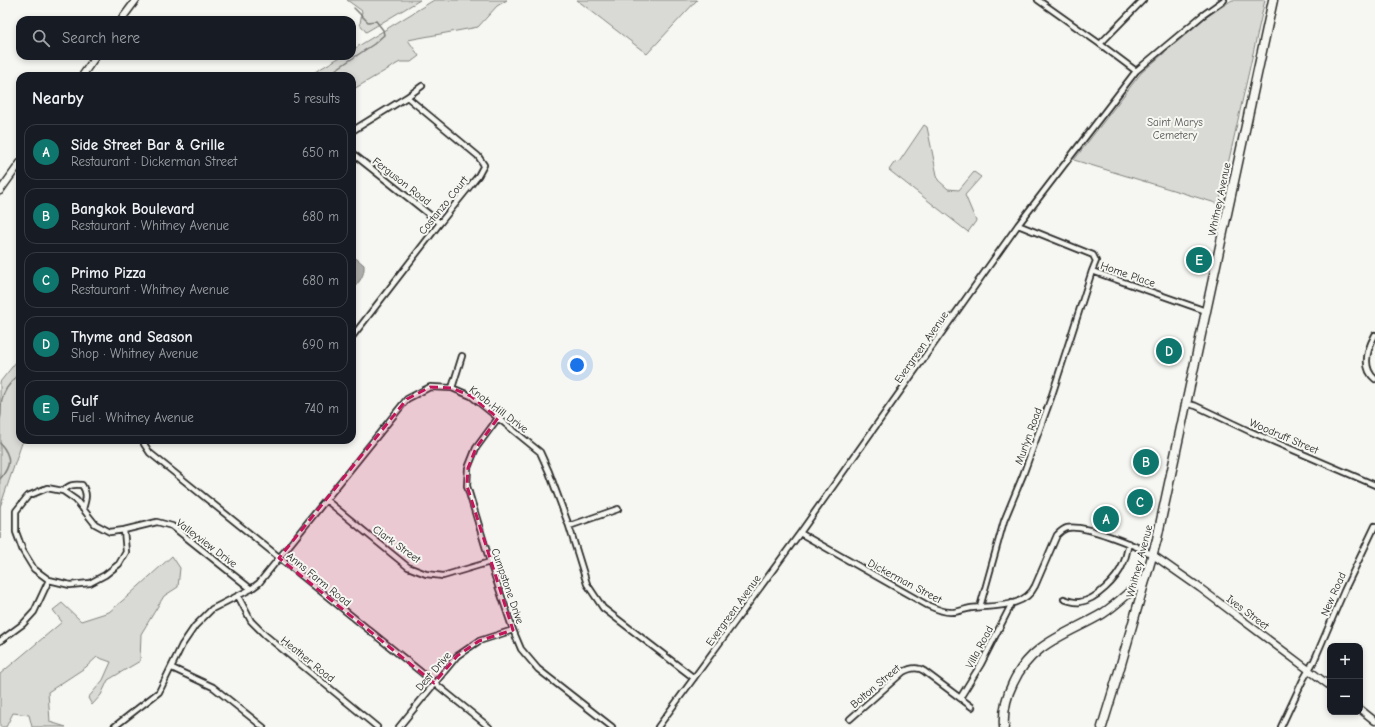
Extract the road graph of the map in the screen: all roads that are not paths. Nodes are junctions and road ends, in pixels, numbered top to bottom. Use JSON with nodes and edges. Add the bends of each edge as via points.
{"nodes":[{"id":1,"x":136,"y":0,"type":"edge"},
{"id":2,"x":1038,"y":0,"type":"edge"},
{"id":3,"x":1143,"y":0,"type":"edge"},
{"id":4,"x":1224,"y":0,"type":"edge"},
{"id":5,"x":1273,"y":0,"type":"edge"},
{"id":6,"x":124,"y":16,"type":"edge"},
{"id":7,"x":1100,"y":44,"type":"junction"},
{"id":8,"x":93,"y":60,"type":"edge"},
{"id":9,"x":1136,"y":71,"type":"junction"},
{"id":10,"x":85,"y":72,"type":"edge"},
{"id":11,"x":422,"y":86,"type":"dead end"},
{"id":12,"x":407,"y":97,"type":"junction"},
{"id":13,"x":356,"y":129,"type":"edge"},
{"id":14,"x":356,"y":156,"type":"edge"},
{"id":15,"x":16,"y":169,"type":"edge"},
{"id":16,"x":0,"y":191,"type":"edge"},
{"id":17,"x":440,"y":223,"type":"junction"},
{"id":18,"x":1018,"y":225,"type":"junction"},
{"id":19,"x":1092,"y":272,"type":"junction"},
{"id":20,"x":1206,"y":311,"type":"junction"},
{"id":21,"x":356,"y":332,"type":"edge"},
{"id":22,"x":1375,"y":335,"type":"edge"},
{"id":23,"x":462,"y":356,"type":"dead end"},
{"id":24,"x":1375,"y":379,"type":"edge"},
{"id":25,"x":452,"y":388,"type":"junction"},
{"id":26,"x":1185,"y":403,"type":"junction"},
{"id":27,"x":498,"y":418,"type":"junction"},
{"id":28,"x":144,"y":444,"type":"edge"},
{"id":29,"x":1375,"y":485,"type":"edge"},
{"id":30,"x":64,"y":491,"type":"junction"},
{"id":31,"x":326,"y":500,"type":"junction"},
{"id":32,"x":83,"y":509,"type":"junction"},
{"id":33,"x":618,"y":509,"type":"dead end"},
{"id":34,"x":569,"y":526,"type":"junction"},
{"id":35,"x":1375,"y":526,"type":"edge"},
{"id":36,"x":124,"y":530,"type":"junction"},
{"id":37,"x":800,"y":533,"type":"junction"},
{"id":38,"x":1129,"y":543,"type":"junction"},
{"id":39,"x":1153,"y":555,"type":"junction"},
{"id":40,"x":279,"y":558,"type":"junction"},
{"id":41,"x":490,"y":562,"type":"junction"},
{"id":42,"x":49,"y":580,"type":"junction"},
{"id":43,"x":1145,"y":580,"type":"junction"},
{"id":44,"x":251,"y":589,"type":"junction"},
{"id":45,"x":238,"y":596,"type":"junction"},
{"id":46,"x":1064,"y":599,"type":"dead end"},
{"id":47,"x":1012,"y":603,"type":"junction"},
{"id":48,"x":980,"y":607,"type":"junction"},
{"id":49,"x":513,"y":630,"type":"junction"},
{"id":50,"x":0,"y":641,"type":"edge"},
{"id":51,"x":172,"y":668,"type":"junction"},
{"id":52,"x":1308,"y":670,"type":"junction"},
{"id":53,"x":694,"y":678,"type":"junction"},
{"id":54,"x":434,"y":683,"type":"junction"},
{"id":55,"x":1327,"y":684,"type":"edge"},
{"id":56,"x":960,"y":698,"type":"junction"},
{"id":57,"x":972,"y":707,"type":"dead end"},
{"id":58,"x":1363,"y":711,"type":"edge"},
{"id":59,"x":850,"y":719,"type":"dead end"},
{"id":60,"x":1375,"y":720,"type":"edge"},
{"id":61,"x":114,"y":727,"type":"edge"},
{"id":62,"x":263,"y":727,"type":"edge"},
{"id":63,"x":377,"y":727,"type":"edge"},
{"id":64,"x":399,"y":727,"type":"edge"},
{"id":65,"x":489,"y":727,"type":"edge"},
{"id":66,"x":612,"y":727,"type":"edge"},
{"id":67,"x":658,"y":727,"type":"edge"},
{"id":68,"x":1004,"y":727,"type":"edge"},
{"id":69,"x":1102,"y":727,"type":"edge"},
{"id":70,"x":1281,"y":727,"type":"edge"}],
"edges":[{"from":1,"to":6,"type":"main road"},
{"from":2,"to":7,"type":"street"},
{"from":3,"to":7,"type":"street"},
{"from":4,"to":9,"type":"street","name":"Evergreen Avenue"},
{"from":5,"to":20,"type":"highway","name":"Whitney Avenue"},
{"from":7,"to":9,"type":"street"},
{"from":8,"to":10,"type":"main road"},
{"from":9,"to":18,"type":"street","name":"Evergreen Avenue"},
{"from":11,"to":12,"type":"street"},
{"from":12,"to":13,"type":"street"},
{"from":12,"to":17,"type":"street","name":"Costanzo Court","via":[[478,156],[484,165]]},
{"from":14,"to":17,"type":"street","name":"Ferguson Road"},
{"from":15,"to":16,"type":"main road"},
{"from":17,"to":21,"type":"street","name":"Costanzo Court"},
{"from":18,"to":19,"type":"street","name":"Home Place","via":[[1093,255],[1096,261]]},
{"from":18,"to":37,"type":"street","name":"Evergreen Avenue"},
{"from":19,"to":20,"type":"street","name":"Home Place"},
{"from":19,"to":48,"type":"street","name":"Murlyn Road","via":[[1049,405],[1004,521]]},
{"from":20,"to":26,"type":"highway","name":"Whitney Avenue"},
{"from":22,"to":24,"type":"street","via":[[1368,349],[1367,365]]},
{"from":23,"to":25,"type":"street"},
{"from":25,"to":27,"type":"street","name":"Knob Hill Drive","via":[[471,396]]},
{"from":25,"to":31,"type":"street","name":"Knob Hill Drive","via":[[430,387],[407,399]]},
{"from":26,"to":29,"type":"street","name":"Woodruff Street"},
{"from":26,"to":39,"type":"highway","name":"Whitney Avenue"},
{"from":27,"to":34,"type":"street","name":"Knob Hill Drive","via":[[540,452]]},
{"from":27,"to":41,"type":"street","name":"Cumpstone Drive","via":[[476,448],[468,468],[467,486]]},
{"from":28,"to":40,"type":"street","name":"Anns Farm Road","via":[[150,453]]},
{"from":30,"to":32,"type":"street","name":"Valleyview Drive"},
{"from":30,"to":32,"type":"street","via":[[68,486],[82,485],[86,490]]},
{"from":30,"to":42,"type":"street","via":[[47,488],[28,496],[16,511],[16,532],[23,551],[34,569]]},
{"from":31,"to":40,"type":"street","name":"Knob Hill Drive"},
{"from":31,"to":41,"type":"street","name":"Clark Street","via":[[408,566],[426,574],[443,576]]},
{"from":32,"to":36,"type":"street","name":"Valleyview Drive","via":[[95,524],[110,532]]},
{"from":33,"to":34,"type":"street"},
{"from":34,"to":53,"type":"street","name":"Knob Hill Drive","via":[[587,584],[603,608]]},
{"from":35,"to":52,"type":"street","name":"New Road"},
{"from":36,"to":42,"type":"street","via":[[126,552],[119,564],[105,575],[90,583],[70,585]]},
{"from":36,"to":44,"type":"street","name":"Valleyview Drive","via":[[157,522],[172,526]]},
{"from":37,"to":48,"type":"street","name":"Dickerman Street","via":[[937,609],[953,613]]},
{"from":37,"to":53,"type":"street","name":"Evergreen Avenue"},
{"from":38,"to":39,"type":"street","name":"Dickerman Street"},
{"from":38,"to":46,"type":"street","via":[[1121,568],[1103,590],[1082,602]]},
{"from":38,"to":47,"type":"street","name":"Dickerman Street","via":[[1075,528],[1063,530],[1056,538],[1033,591],[1025,599]]},
{"from":39,"to":43,"type":"highway","name":"Whitney Avenue"},
{"from":39,"to":52,"type":"main road","name":"Ives Street"},
{"from":40,"to":44,"type":"street","name":"Knob Hill Drive"},
{"from":40,"to":54,"type":"street","name":"Anns Farm Road"},
{"from":41,"to":49,"type":"street","name":"Cumpstone Drive"},
{"from":42,"to":50,"type":"street","via":[[34,612]]},
{"from":43,"to":68,"type":"highway","via":[[1108,610],[1040,648],[1030,657],[1010,688],[1005,706]]},
{"from":43,"to":69,"type":"highway","name":"Whitney Avenue"},
{"from":44,"to":45,"type":"street","name":"Knob Hill Drive"},
{"from":45,"to":51,"type":"street","name":"Knob Hill Drive","via":[[212,609],[195,626],[182,645]]},
{"from":45,"to":63,"type":"street","name":"Heather Road","via":[[251,621],[265,635]]},
{"from":47,"to":48,"type":"street","name":"Dickerman Street"},
{"from":47,"to":56,"type":"street","name":"Villa Road","via":[[981,664]]},
{"from":49,"to":54,"type":"street","name":"Dest Drive","via":[[479,641],[457,656]]},
{"from":49,"to":66,"type":"street","name":"Cumpstone Drive","via":[[521,649],[538,669]]},
{"from":51,"to":61,"type":"street","name":"Knob Hill Drive","via":[[159,692]]},
{"from":51,"to":62,"type":"street","via":[[213,687]]},
{"from":52,"to":55,"type":"main road","name":"Ives Street"},
{"from":52,"to":70,"type":"street","name":"New Road"},
{"from":53,"to":67,"type":"street","name":"Evergreen Avenue"},
{"from":54,"to":64,"type":"street","name":"Dest Drive"},
{"from":54,"to":65,"type":"street","name":"Anns Farm Road"},
{"from":56,"to":57,"type":"street","name":"Bolton Street"},
{"from":56,"to":59,"type":"street","name":"Bolton Street","via":[[921,669],[908,669]]},
{"from":58,"to":60,"type":"main road"}]}
